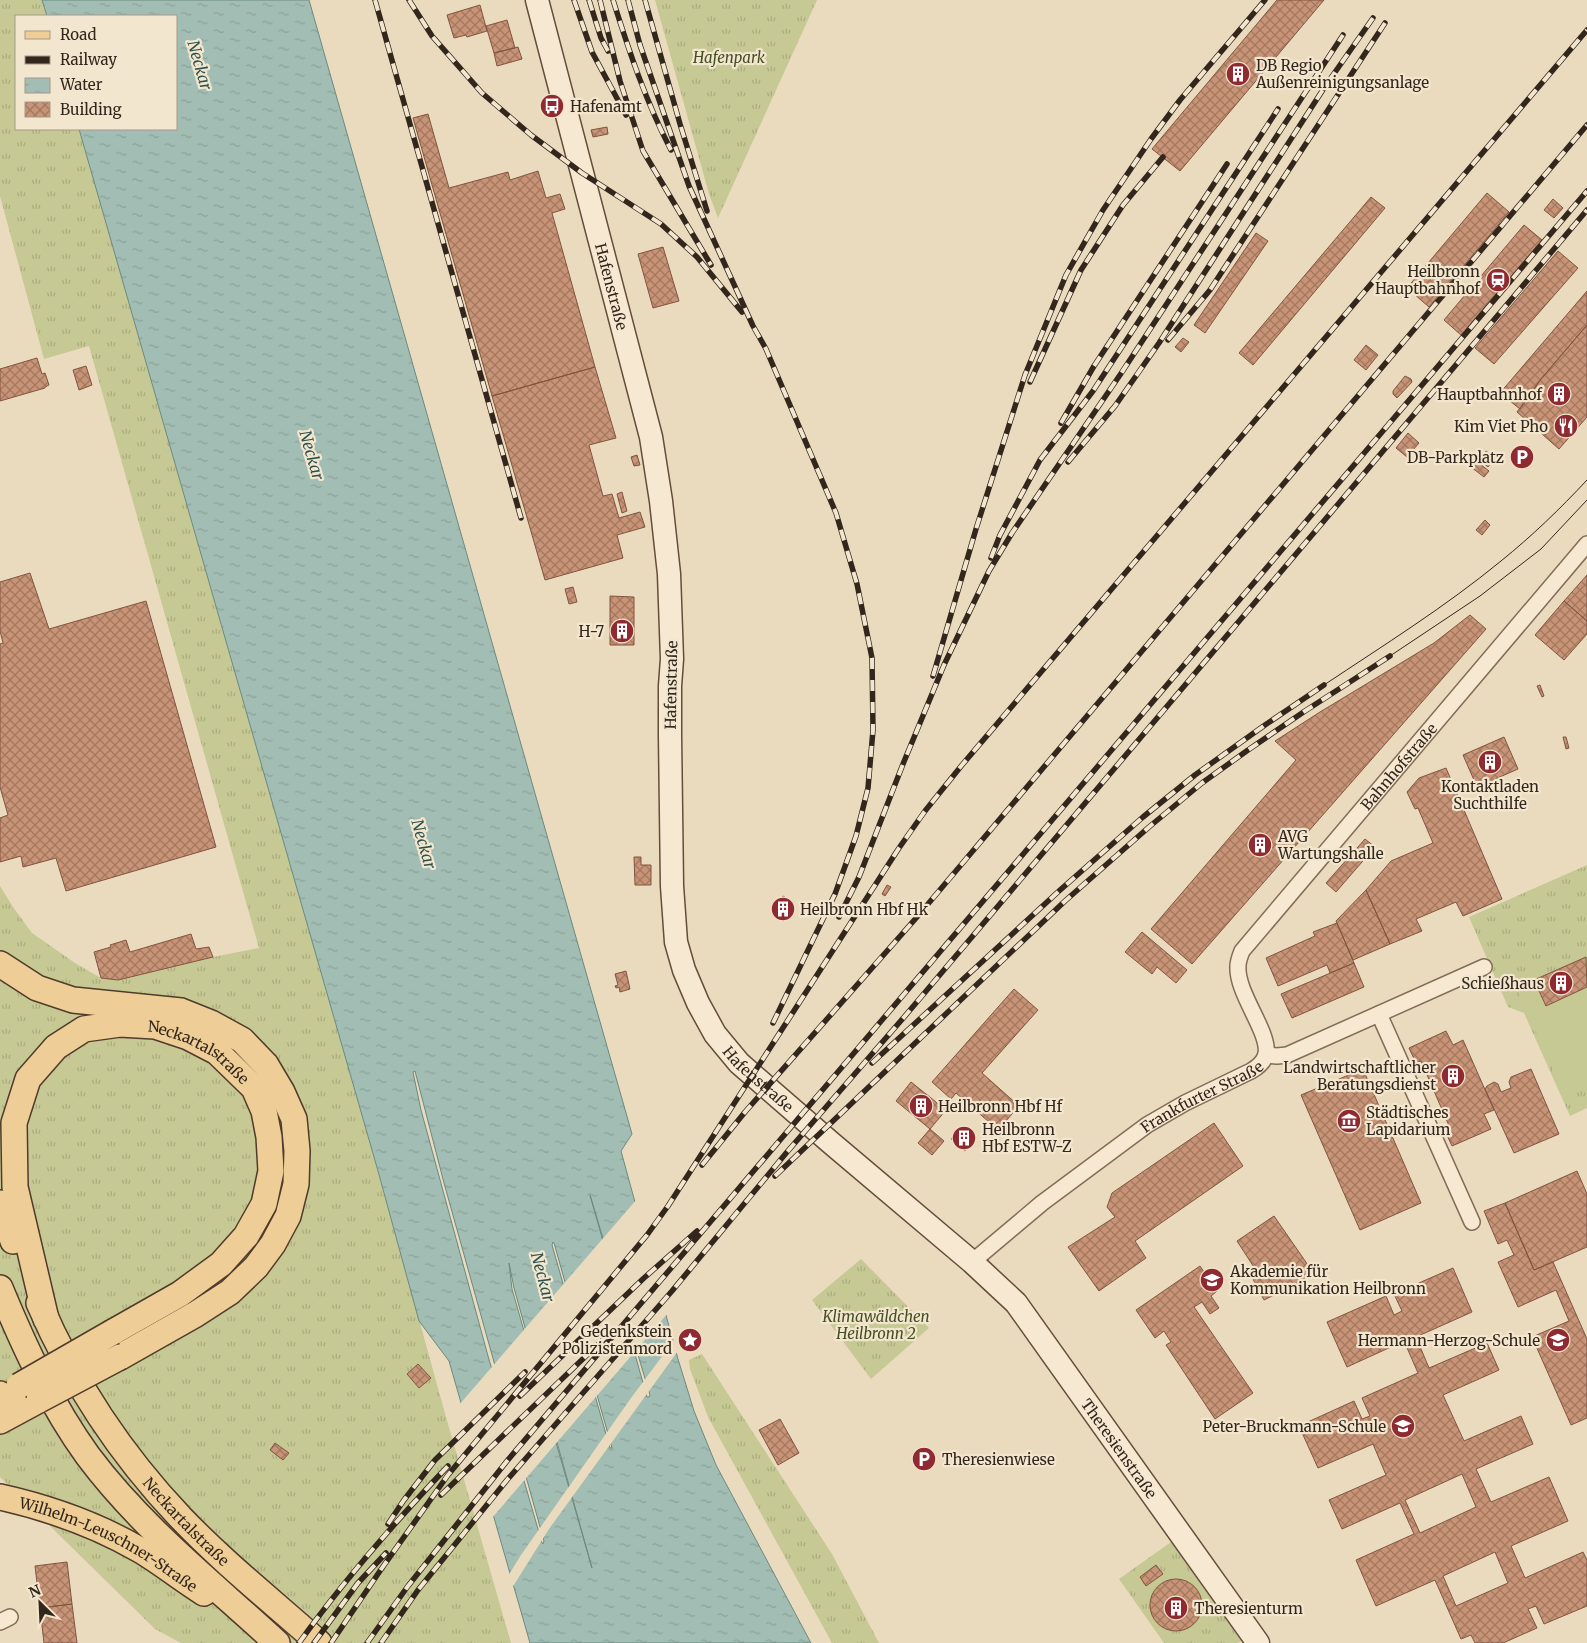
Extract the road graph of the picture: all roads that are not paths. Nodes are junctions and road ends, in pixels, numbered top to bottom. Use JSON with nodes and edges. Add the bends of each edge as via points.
{"nodes":[{"id":1,"x":537,"y":0,"type":"edge"},
{"id":2,"x":1587,"y":544,"type":"edge"},
{"id":3,"x":0,"y":964,"type":"edge"},
{"id":4,"x":1484,"y":967,"type":"dead end"},
{"id":5,"x":1379,"y":1014,"type":"junction"},
{"id":6,"x":1266,"y":1055,"type":"junction"},
{"id":7,"x":0,"y":1203,"type":"edge"},
{"id":8,"x":1472,"y":1222,"type":"dead end"},
{"id":9,"x":972,"y":1262,"type":"junction"},
{"id":10,"x":0,"y":1288,"type":"edge"},
{"id":11,"x":46,"y":1319,"type":"junction"},
{"id":12,"x":14,"y":1397,"type":"edge"},
{"id":13,"x":0,"y":1421,"type":"edge"},
{"id":14,"x":0,"y":1497,"type":"edge"},
{"id":15,"x":270,"y":1637,"type":"edge"},
{"id":16,"x":319,"y":1643,"type":"edge"},
{"id":17,"x":1258,"y":1643,"type":"edge"}],
"edges":[{"from":1,"to":9,"type":"main road","name":"Hafenstraße","via":[[651,437],[661,501],[669,574],[672,659],[672,886],[676,942],[684,970],[715,1034],[739,1062]]},
{"from":2,"to":6,"type":"street","name":"Bahnhofstraße","via":[[1242,951],[1238,960],[1240,983],[1264,1038]]},
{"from":3,"to":12,"type":"main road","name":"Neckartalstraße","bridge":true,"via":[[37,988],[73,1000],[182,1011],[242,1040],[266,1065],[282,1092],[294,1119],[297,1151],[296,1184],[288,1216],[256,1267],[230,1292],[120,1357]]},
{"from":4,"to":5,"type":"street","name":"Frankfurter Straße"},
{"from":5,"to":6,"type":"street","name":"Frankfurter Straße","via":[[1287,1054]]},
{"from":5,"to":8,"type":"street"},
{"from":6,"to":9,"type":"street","name":"Frankfurter Straße","via":[[1251,1071],[1147,1125],[1042,1203]]},
{"from":7,"to":11,"type":"main road","name":"Neckartalstraße"},
{"from":9,"to":17,"type":"main road","name":"Theresienstraße","via":[[1016,1303]]},
{"from":10,"to":15,"type":"main road","name":"Neckartalstraße","via":[[55,1405],[88,1456],[152,1530]]},
{"from":11,"to":12,"type":"main road","name":"Neckartalstraße","bridge":true,"via":[[15,1187],[14,1123],[28,1079],[56,1047],[84,1029],[120,1024],[155,1026],[188,1037],[217,1052],[254,1088],[270,1137],[271,1171],[264,1204],[246,1236],[221,1264],[180,1294],[113,1332]]},
{"from":11,"to":16,"type":"main road","name":"Neckartalstraße","via":[[84,1389],[129,1458],[210,1546]]},
{"from":12,"to":13,"type":"main road","name":"Neckartalstraße"},
{"from":14,"to":15,"type":"main road","name":"Wilhelm-Leuschner-Straße","via":[[30,1504],[102,1530],[141,1550]]}]}
